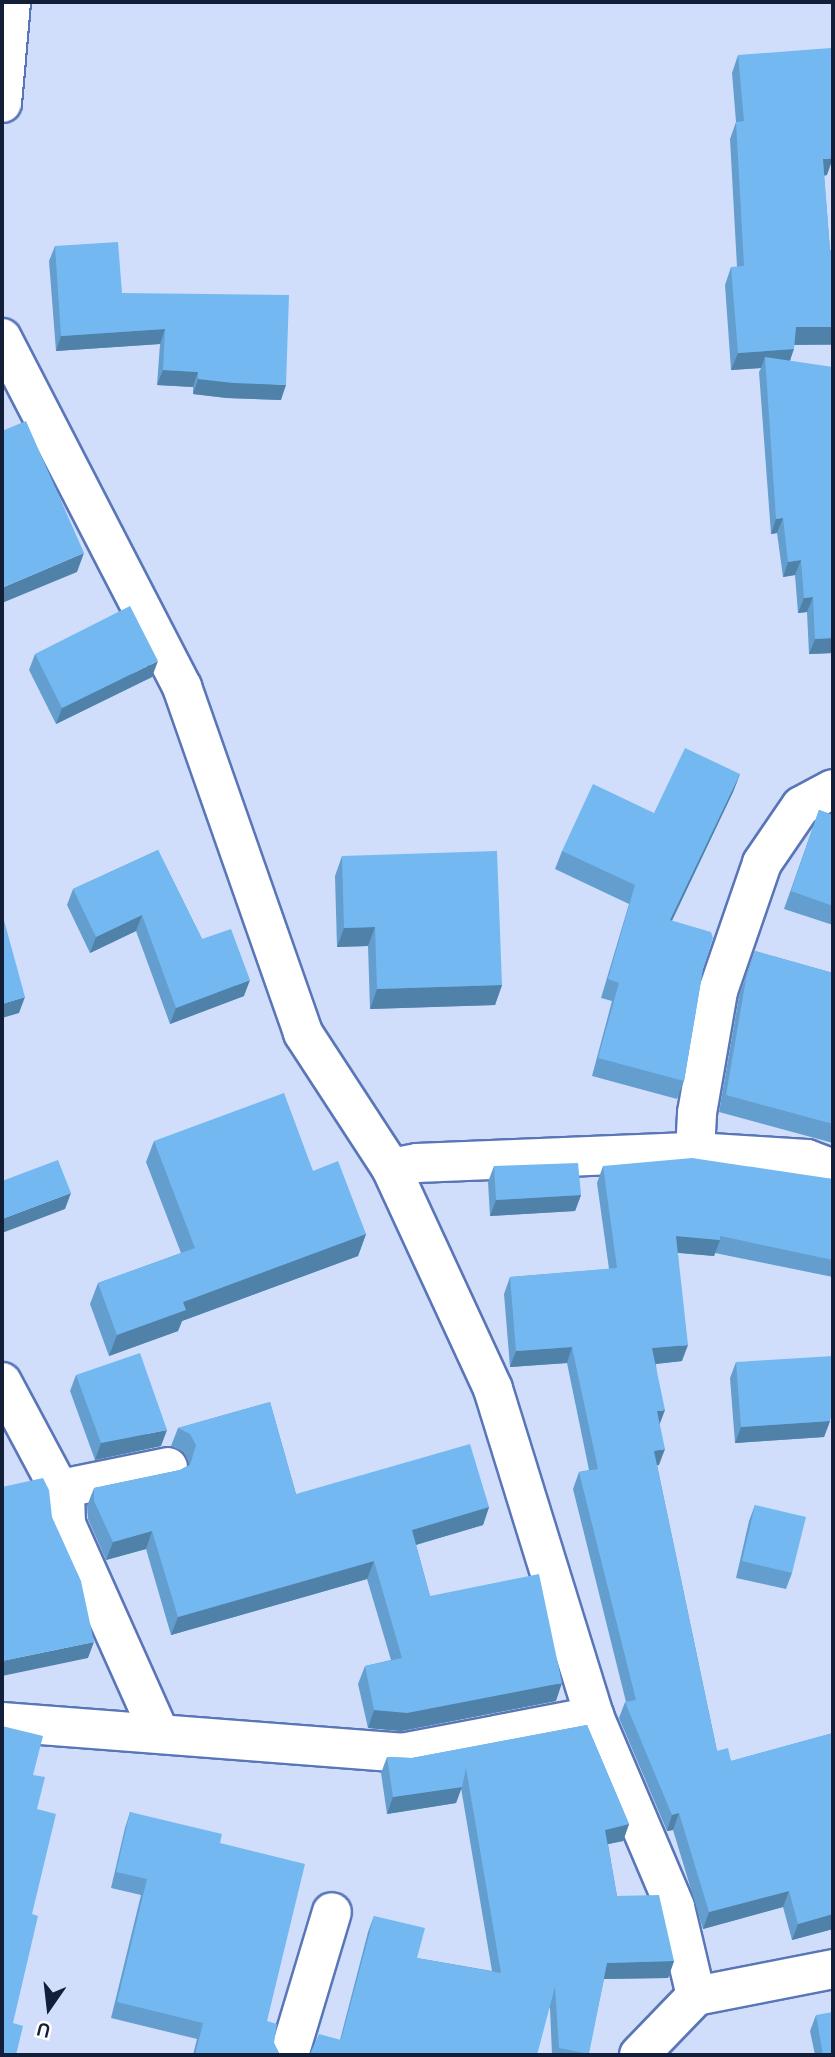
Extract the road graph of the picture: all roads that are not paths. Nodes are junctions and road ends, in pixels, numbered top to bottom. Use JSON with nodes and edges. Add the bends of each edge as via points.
{"nodes":[{"id":1,"x":11,"y":2,"type":"edge"},
{"id":2,"x":2,"y":103,"type":"edge"},
{"id":3,"x":2,"y":338,"type":"edge"},
{"id":4,"x":833,"y":789,"type":"edge"},
{"id":5,"x":695,"y":1152,"type":"junction"},
{"id":6,"x":391,"y":1168,"type":"junction"},
{"id":7,"x":833,"y":1169,"type":"edge"},
{"id":8,"x":2,"y":1382,"type":"edge"},
{"id":9,"x":167,"y":1466,"type":"dead end"},
{"id":10,"x":65,"y":1500,"type":"junction"},
{"id":11,"x":594,"y":1716,"type":"junction"},
{"id":12,"x":2,"y":1722,"type":"edge"},
{"id":13,"x":159,"y":1732,"type":"junction"},
{"id":14,"x":332,"y":1912,"type":"dead end"},
{"id":15,"x":833,"y":1969,"type":"edge"},
{"id":16,"x":696,"y":1996,"type":"junction"},
{"id":17,"x":289,"y":2055,"type":"edge"},
{"id":18,"x":639,"y":2055,"type":"edge"}],
"edges":[{"from":1,"to":2,"type":"street"},
{"from":3,"to":6,"type":"street","via":[[181,687],[303,1032]]},
{"from":4,"to":5,"type":"street","via":[[801,806],[762,863],[718,991],[697,1113]]},
{"from":5,"to":6,"type":"street","via":[[417,1163]]},
{"from":5,"to":7,"type":"street","via":[[807,1159]]},
{"from":6,"to":11,"type":"street","via":[[493,1389]]},
{"from":8,"to":10,"type":"street"},
{"from":9,"to":10,"type":"street","via":[[70,1487]]},
{"from":10,"to":13,"type":"street","via":[[66,1524]]},
{"from":11,"to":13,"type":"street","via":[[402,1753]]},
{"from":11,"to":16,"type":"street","via":[[676,1907]]},
{"from":12,"to":13,"type":"street"},
{"from":14,"to":17,"type":"street"},
{"from":15,"to":16,"type":"street"},
{"from":16,"to":18,"type":"street"}]}
